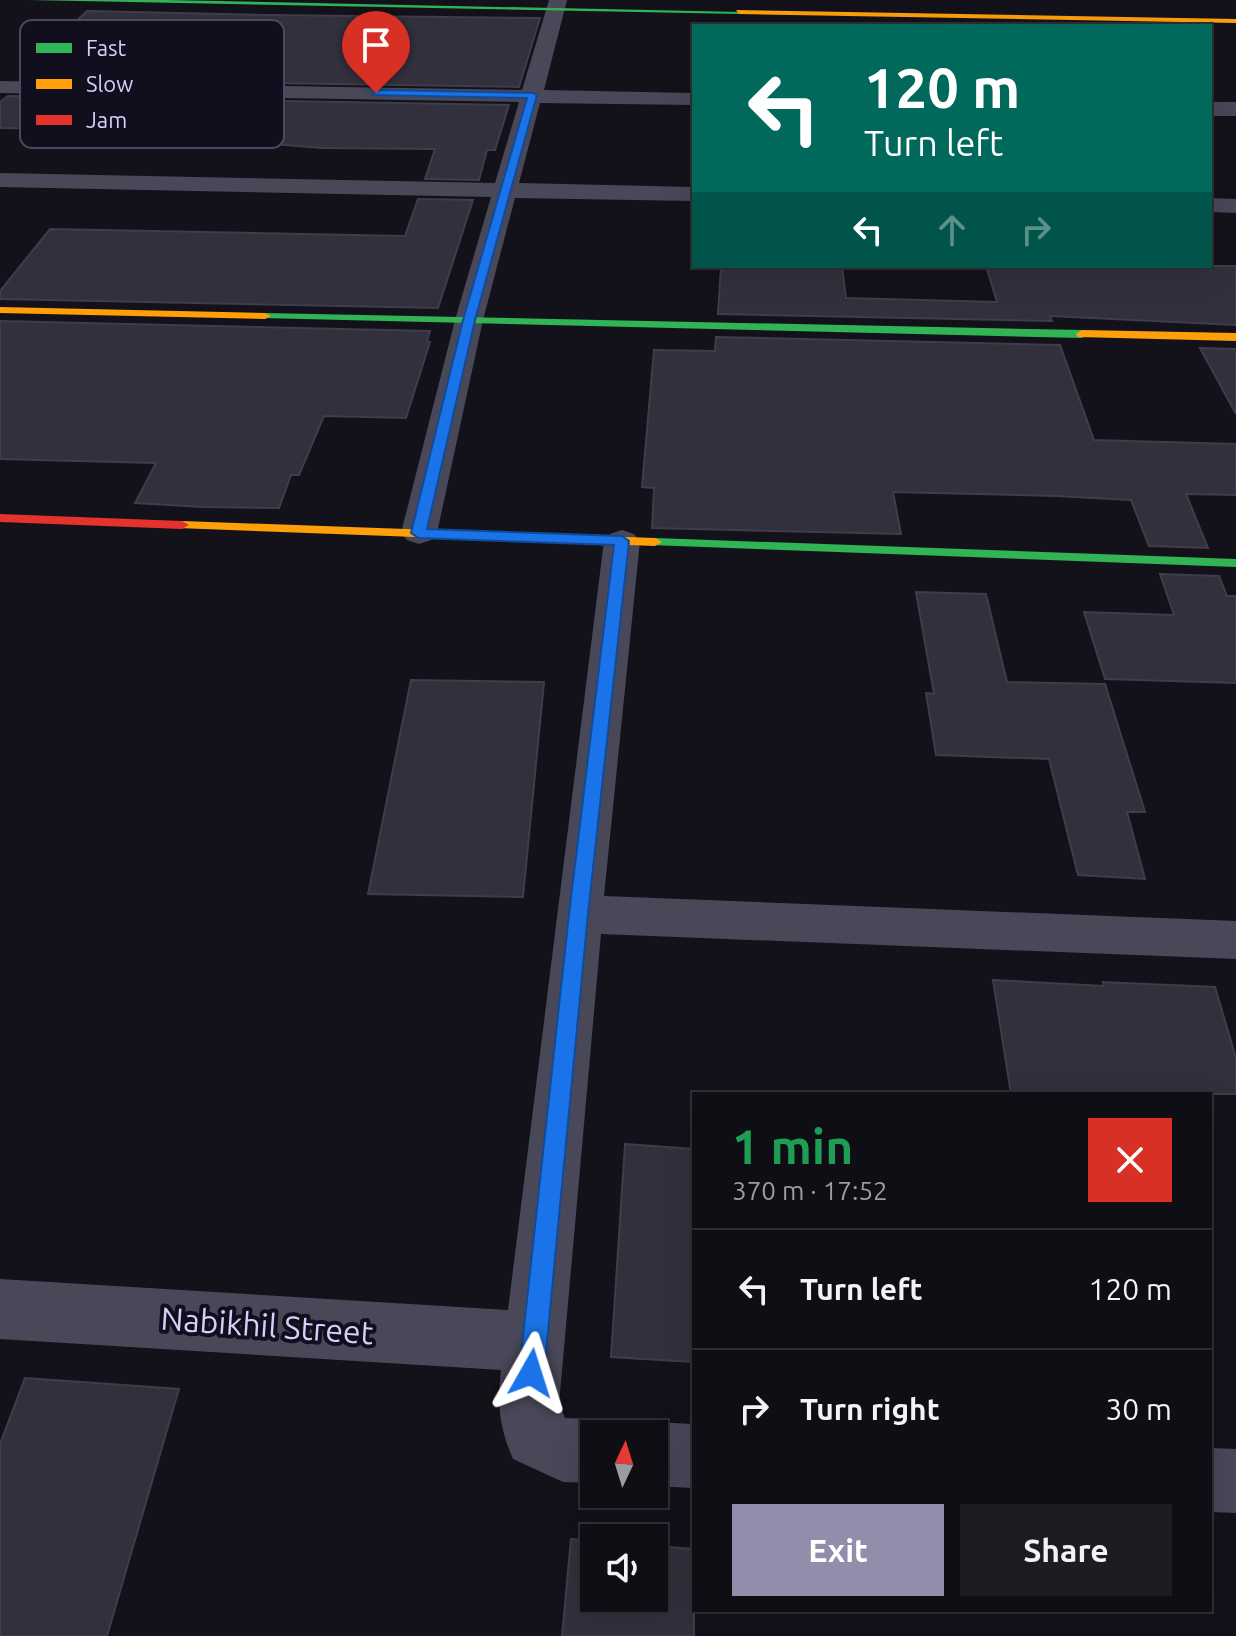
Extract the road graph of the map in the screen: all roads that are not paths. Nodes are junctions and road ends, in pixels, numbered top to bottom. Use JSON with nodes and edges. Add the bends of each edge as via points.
{"nodes":[{"id":1,"x":33,"y":0,"type":"edge"},
{"id":2,"x":556,"y":4,"type":"edge"},
{"id":3,"x":1236,"y":21,"type":"edge"},
{"id":4,"x":0,"y":87,"type":"edge"},
{"id":5,"x":20,"y":87,"type":"edge"},
{"id":6,"x":284,"y":91,"type":"edge"},
{"id":7,"x":533,"y":95,"type":"junction"},
{"id":8,"x":692,"y":99,"type":"edge"},
{"id":9,"x":1212,"y":109,"type":"edge"},
{"id":10,"x":1236,"y":109,"type":"edge"},
{"id":11,"x":0,"y":180,"type":"edge"},
{"id":12,"x":506,"y":190,"type":"junction"},
{"id":13,"x":692,"y":194,"type":"edge"},
{"id":14,"x":1212,"y":205,"type":"edge"},
{"id":15,"x":1236,"y":206,"type":"edge"},
{"id":16,"x":0,"y":310,"type":"edge"},
{"id":17,"x":469,"y":320,"type":"junction"},
{"id":18,"x":1236,"y":337,"type":"edge"},
{"id":19,"x":0,"y":518,"type":"edge"},
{"id":20,"x":419,"y":533,"type":"junction"},
{"id":21,"x":622,"y":541,"type":"junction"},
{"id":22,"x":1236,"y":563,"type":"edge"},
{"id":23,"x":579,"y":914,"type":"junction"},
{"id":24,"x":1236,"y":940,"type":"edge"},
{"id":25,"x":0,"y":1309,"type":"edge"},
{"id":26,"x":534,"y":1342,"type":"junction"},
{"id":27,"x":580,"y":1451,"type":"edge"},
{"id":28,"x":668,"y":1455,"type":"edge"},
{"id":29,"x":692,"y":1456,"type":"edge"},
{"id":30,"x":1212,"y":1480,"type":"edge"},
{"id":31,"x":1236,"y":1481,"type":"edge"}],
"edges":[{"from":1,"to":2,"type":"street"},
{"from":2,"to":3,"type":"street"},
{"from":2,"to":7,"type":"street"},
{"from":4,"to":5,"type":"street"},
{"from":6,"to":7,"type":"street"},
{"from":7,"to":8,"type":"street"},
{"from":7,"to":12,"type":"street"},
{"from":9,"to":10,"type":"street"},
{"from":11,"to":12,"type":"street"},
{"from":12,"to":13,"type":"street"},
{"from":12,"to":17,"type":"street"},
{"from":14,"to":15,"type":"street"},
{"from":16,"to":17,"type":"street"},
{"from":17,"to":18,"type":"street"},
{"from":17,"to":20,"type":"street"},
{"from":19,"to":20,"type":"street"},
{"from":20,"to":21,"type":"street"},
{"from":21,"to":22,"type":"street"},
{"from":21,"to":23,"type":"street"},
{"from":23,"to":24,"type":"street"},
{"from":23,"to":26,"type":"street"},
{"from":25,"to":26,"type":"street","name":"Nabikhil Street"},
{"from":26,"to":27,"type":"street","via":[[528,1404],[535,1437],[563,1450]]},
{"from":28,"to":29,"type":"street"},
{"from":30,"to":31,"type":"street"}]}
